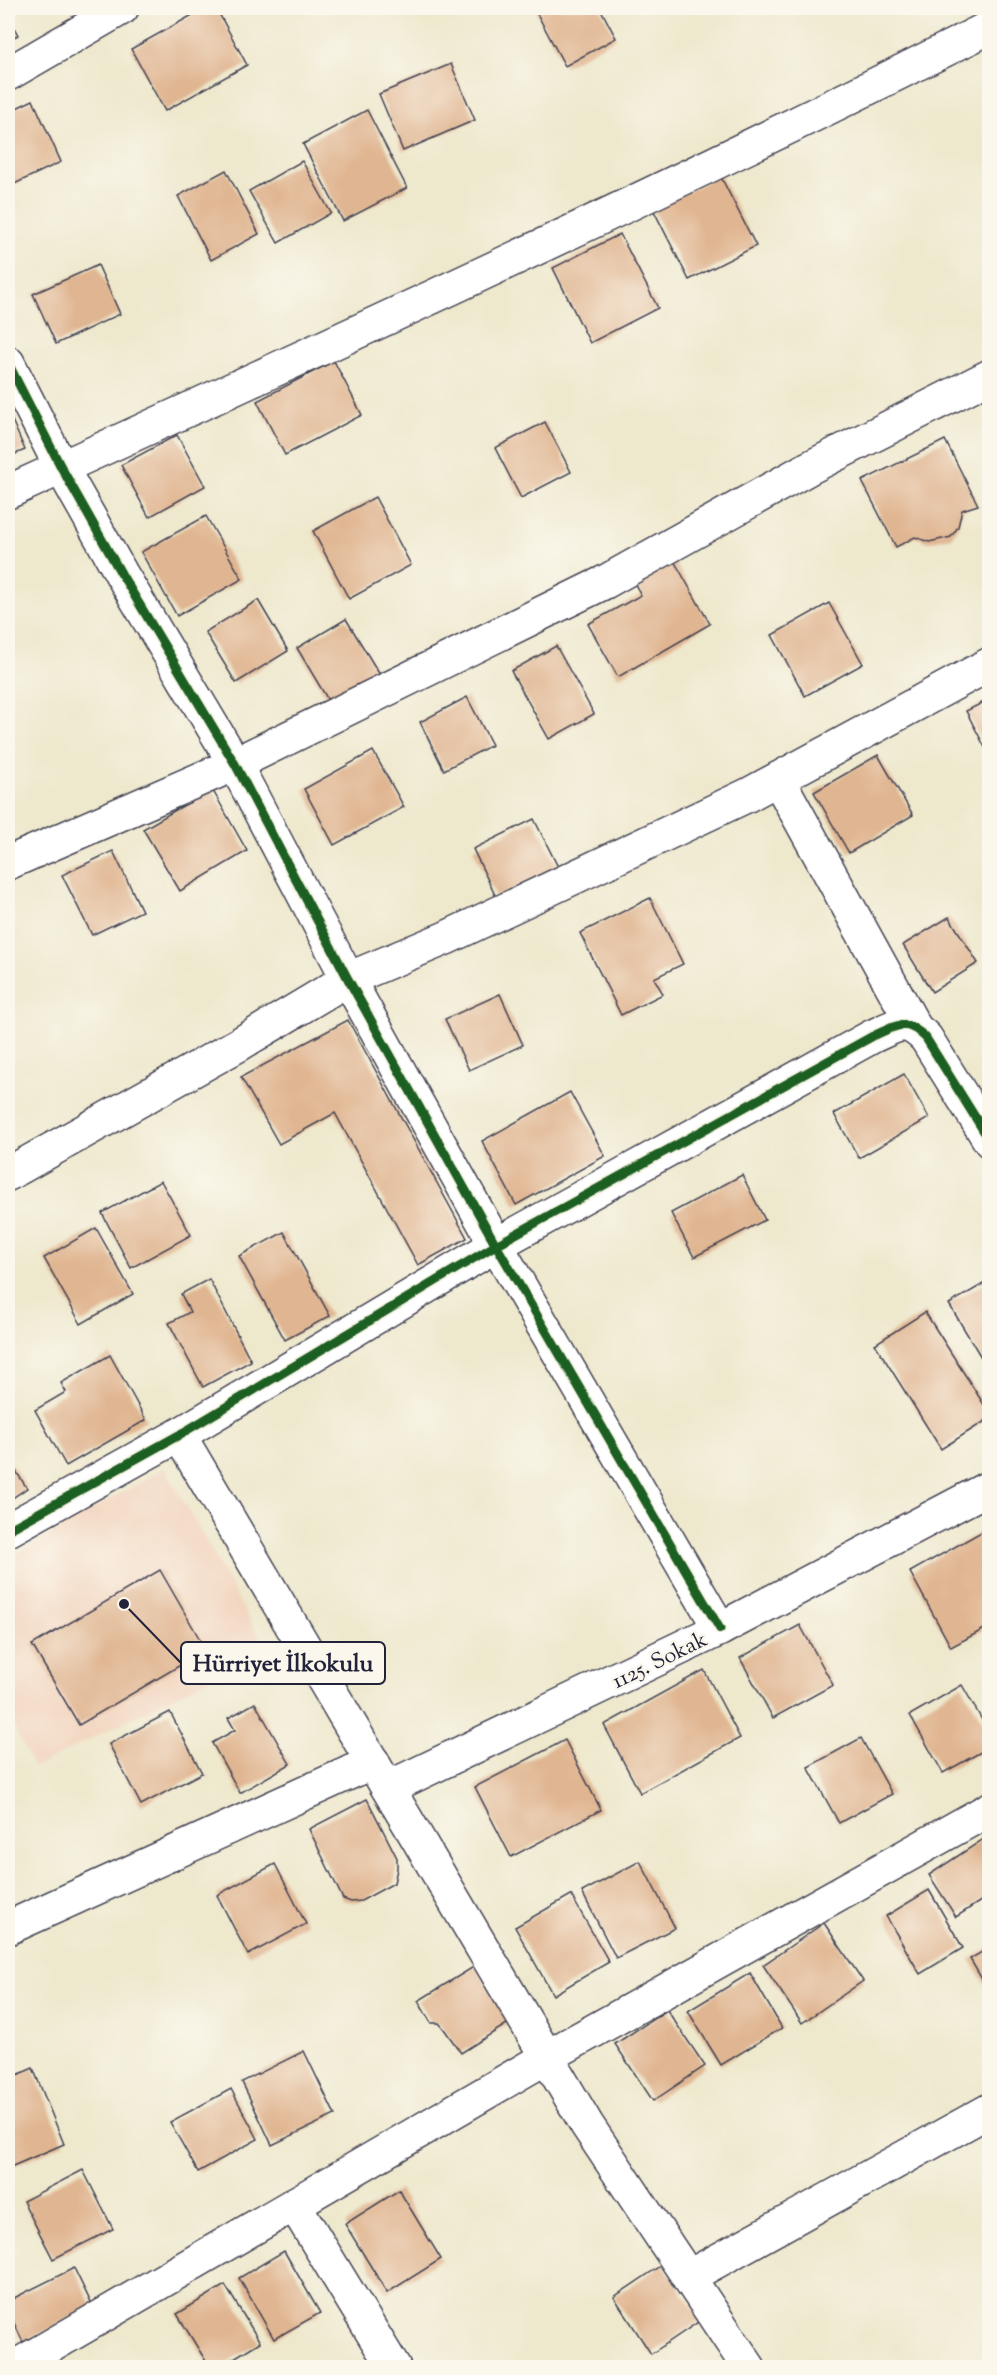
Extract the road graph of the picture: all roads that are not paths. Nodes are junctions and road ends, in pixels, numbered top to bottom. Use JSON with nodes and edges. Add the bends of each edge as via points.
{"nodes":[{"id":1,"x":122,"y":8,"type":"edge"},
{"id":2,"x":990,"y":27,"type":"edge"},
{"id":3,"x":8,"y":74,"type":"edge"},
{"id":4,"x":8,"y":363,"type":"edge"},
{"id":5,"x":990,"y":376,"type":"edge"},
{"id":6,"x":61,"y":467,"type":"junction"},
{"id":7,"x":8,"y":492,"type":"edge"},
{"id":8,"x":990,"y":664,"type":"edge"},
{"id":9,"x":235,"y":764,"type":"junction"},
{"id":10,"x":777,"y":779,"type":"junction"},
{"id":11,"x":8,"y":863,"type":"edge"},
{"id":12,"x":348,"y":979,"type":"junction"},
{"id":13,"x":914,"y":1026,"type":"junction"},
{"id":14,"x":990,"y":1141,"type":"edge"},
{"id":15,"x":8,"y":1174,"type":"edge"},
{"id":16,"x":496,"y":1245,"type":"junction"},
{"id":17,"x":179,"y":1435,"type":"junction"},
{"id":18,"x":990,"y":1487,"type":"edge"},
{"id":19,"x":8,"y":1530,"type":"edge"},
{"id":20,"x":720,"y":1629,"type":"junction"},
{"id":21,"x":380,"y":1775,"type":"junction"},
{"id":22,"x":990,"y":1809,"type":"edge"},
{"id":23,"x":8,"y":1928,"type":"edge"},
{"id":24,"x":547,"y":2057,"type":"junction"},
{"id":25,"x":990,"y":2110,"type":"edge"},
{"id":26,"x":294,"y":2204,"type":"junction"},
{"id":27,"x":688,"y":2277,"type":"junction"},
{"id":28,"x":13,"y":2367,"type":"edge"},
{"id":29,"x":394,"y":2367,"type":"edge"},
{"id":30,"x":749,"y":2367,"type":"edge"}],
"edges":[{"from":1,"to":3,"type":"street"},
{"from":2,"to":6,"type":"street","via":[[716,162]]},
{"from":4,"to":6,"type":"street"},
{"from":5,"to":9,"type":"street","via":[[809,468],[605,582]]},
{"from":6,"to":7,"type":"street"},
{"from":6,"to":9,"type":"street"},
{"from":8,"to":10,"type":"street"},
{"from":9,"to":11,"type":"street"},
{"from":9,"to":12,"type":"street"},
{"from":10,"to":12,"type":"street","via":[[446,938]]},
{"from":10,"to":13,"type":"street"},
{"from":12,"to":15,"type":"street"},
{"from":12,"to":16,"type":"street"},
{"from":13,"to":14,"type":"street","via":[[926,1038]]},
{"from":13,"to":16,"type":"street","via":[[898,1024],[873,1036]]},
{"from":16,"to":17,"type":"street"},
{"from":16,"to":20,"type":"street"},
{"from":17,"to":19,"type":"street"},
{"from":17,"to":21,"type":"street"},
{"from":18,"to":20,"type":"street","name":"1125. Sokak"},
{"from":20,"to":21,"type":"street","name":"1125. Sokak"},
{"from":21,"to":23,"type":"street","name":"1125. Sokak"},
{"from":21,"to":24,"type":"street"},
{"from":22,"to":24,"type":"street"},
{"from":24,"to":26,"type":"street"},
{"from":24,"to":27,"type":"street","via":[[587,2125]]},
{"from":25,"to":27,"type":"street"},
{"from":26,"to":28,"type":"street"},
{"from":26,"to":29,"type":"street"},
{"from":27,"to":30,"type":"street"}]}
